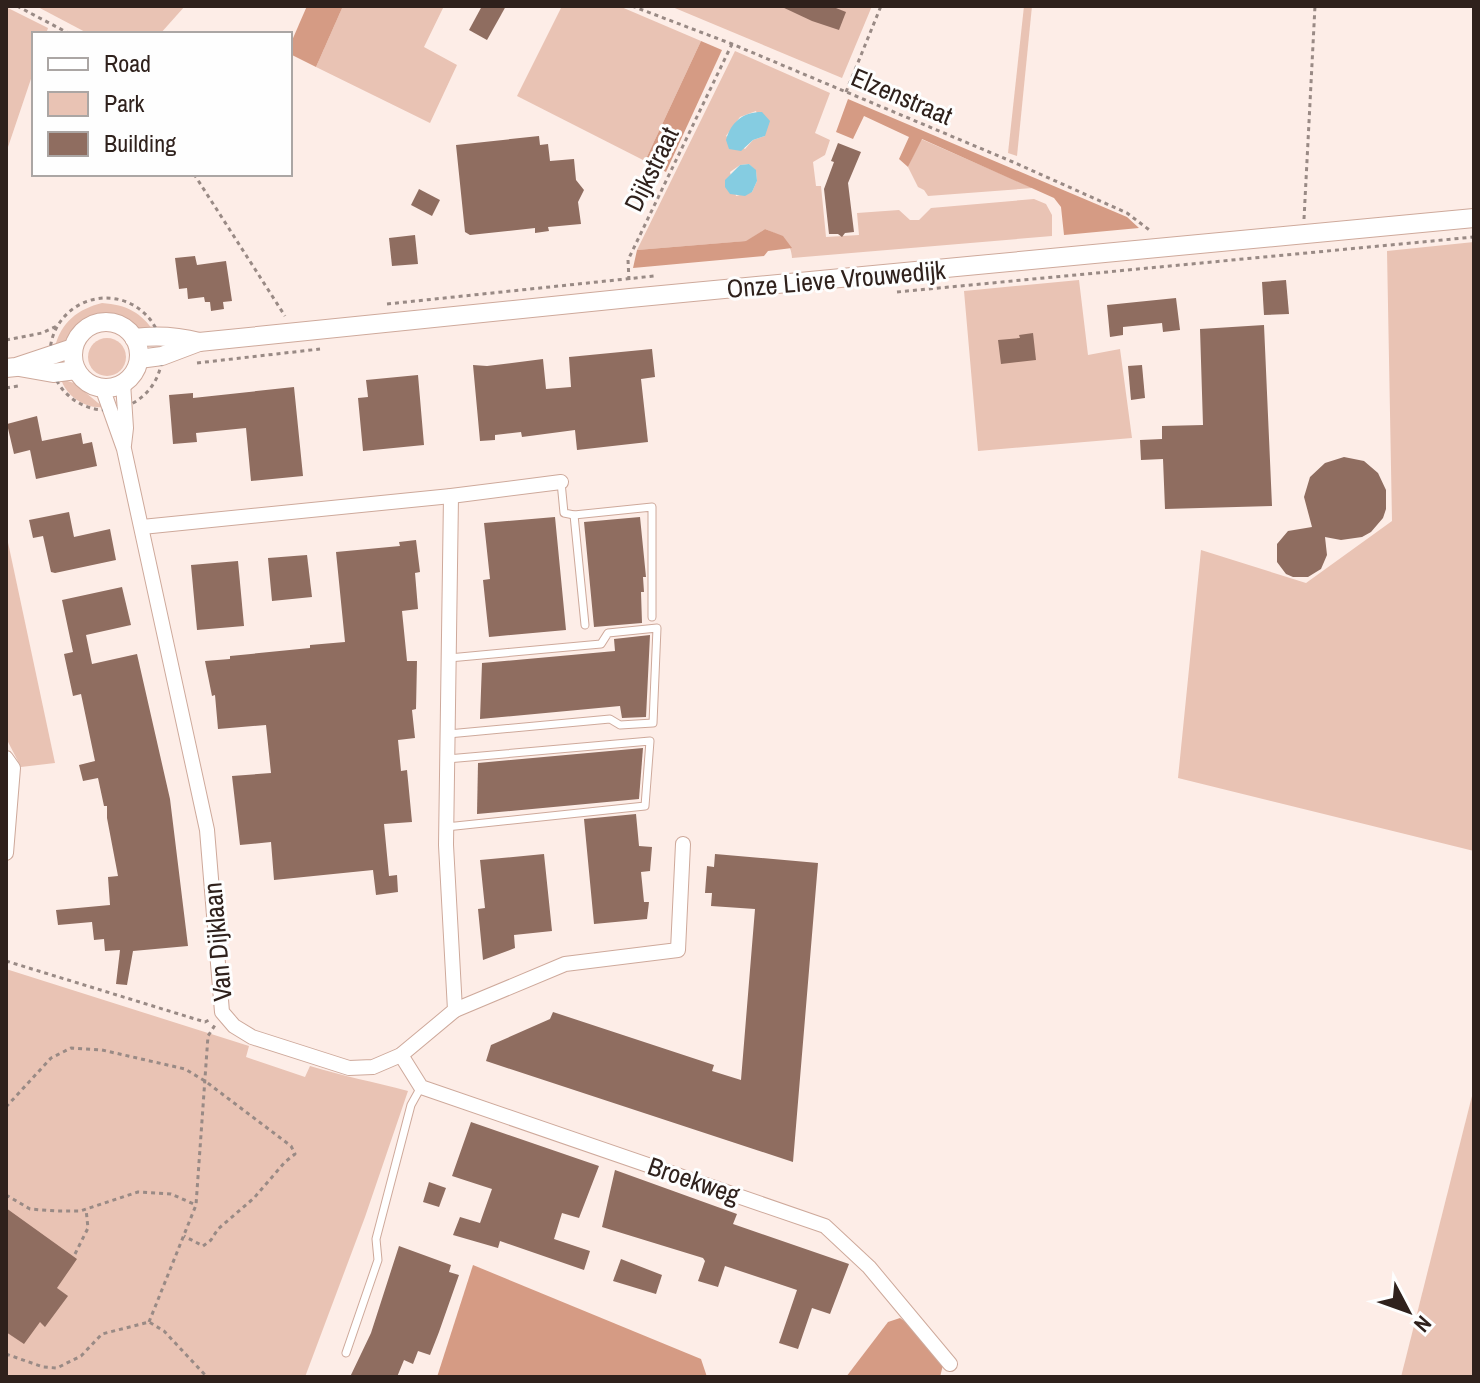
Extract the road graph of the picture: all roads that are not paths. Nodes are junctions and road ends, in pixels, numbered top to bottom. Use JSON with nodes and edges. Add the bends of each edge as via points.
{"nodes":[{"id":1,"x":1474,"y":218,"type":"edge"},
{"id":2,"x":134,"y":338,"type":"junction"},
{"id":3,"x":199,"y":342,"type":"junction"},
{"id":4,"x":73,"y":348,"type":"junction"},
{"id":5,"x":139,"y":359,"type":"junction"},
{"id":6,"x":51,"y":364,"type":"junction"},
{"id":7,"x":11,"y":367,"type":"edge"},
{"id":8,"x":76,"y":370,"type":"junction"},
{"id":9,"x":123,"y":383,"type":"junction"},
{"id":10,"x":102,"y":387,"type":"junction"},
{"id":11,"x":117,"y":409,"type":"junction"},
{"id":12,"x":561,"y":482,"type":"joint"},
{"id":13,"x":451,"y":496,"type":"junction"},
{"id":14,"x":574,"y":515,"type":"junction"},
{"id":15,"x":142,"y":527,"type":"junction"},
{"id":16,"x":652,"y":617,"type":"dead end"},
{"id":17,"x":585,"y":625,"type":"dead end"},
{"id":18,"x":449,"y":658,"type":"junction"},
{"id":19,"x":448,"y":734,"type":"junction"},
{"id":20,"x":6,"y":758,"type":"edge"},
{"id":21,"x":447,"y":759,"type":"junction"},
{"id":22,"x":446,"y":827,"type":"junction"},
{"id":23,"x":683,"y":844,"type":"dead end"},
{"id":24,"x":6,"y":853,"type":"edge"},
{"id":25,"x":455,"y":1010,"type":"junction"},
{"id":26,"x":401,"y":1055,"type":"junction"},
{"id":27,"x":421,"y":1087,"type":"junction"},
{"id":28,"x":346,"y":1353,"type":"dead end"},
{"id":29,"x":950,"y":1364,"type":"dead end"}],
"edges":[{"from":1,"to":3,"type":"main road","name":"Onze Lieve Vrouwedijk"},
{"from":2,"to":3,"type":"main road","name":"Onze Lieve Vrouwedijk","via":[[159,335]]},
{"from":2,"to":4,"type":"main road","via":[[117,324],[95,323]]},
{"from":2,"to":5,"type":"main road"},
{"from":3,"to":5,"type":"main road","name":"Onze Lieve Vrouwedijk"},
{"from":4,"to":6,"type":"main road"},
{"from":4,"to":8,"type":"main road"},
{"from":5,"to":9,"type":"main road"},
{"from":6,"to":7,"type":"main road"},
{"from":6,"to":8,"type":"main road"},
{"from":8,"to":10,"type":"main road"},
{"from":9,"to":10,"type":"main road"},
{"from":9,"to":11,"type":"street","name":"Van Dijklaan"},
{"from":10,"to":11,"type":"street","name":"Van Dijklaan"},
{"from":11,"to":15,"type":"street","name":"Van Dijklaan"},
{"from":12,"to":13,"type":"street"},
{"from":12,"to":14,"type":"lane","via":[[564,513]]},
{"from":13,"to":15,"type":"street"},
{"from":13,"to":18,"type":"street"},
{"from":14,"to":16,"type":"lane","via":[[652,507]]},
{"from":14,"to":17,"type":"lane"},
{"from":15,"to":26,"type":"street","name":"Van Dijklaan","via":[[207,830],[222,1012],[252,1037],[349,1068],[373,1067]]},
{"from":18,"to":19,"type":"street"},
{"from":18,"to":19,"type":"lane","via":[[601,644],[608,633],[657,628],[653,723],[620,725],[610,719]]},
{"from":19,"to":21,"type":"street"},
{"from":20,"to":24,"type":"street","via":[[13,768]]},
{"from":21,"to":22,"type":"street"},
{"from":21,"to":22,"type":"lane","via":[[650,741],[645,806]]},
{"from":22,"to":25,"type":"street"},
{"from":23,"to":25,"type":"street","name":"Van Dijklaan","via":[[678,950],[565,964]]},
{"from":25,"to":26,"type":"street","name":"Van Dijklaan"},
{"from":26,"to":27,"type":"street"},
{"from":27,"to":28,"type":"lane","via":[[411,1105],[376,1239],[378,1260]]},
{"from":27,"to":29,"type":"street","name":"Broekweg","via":[[825,1226],[869,1267]]}]}
